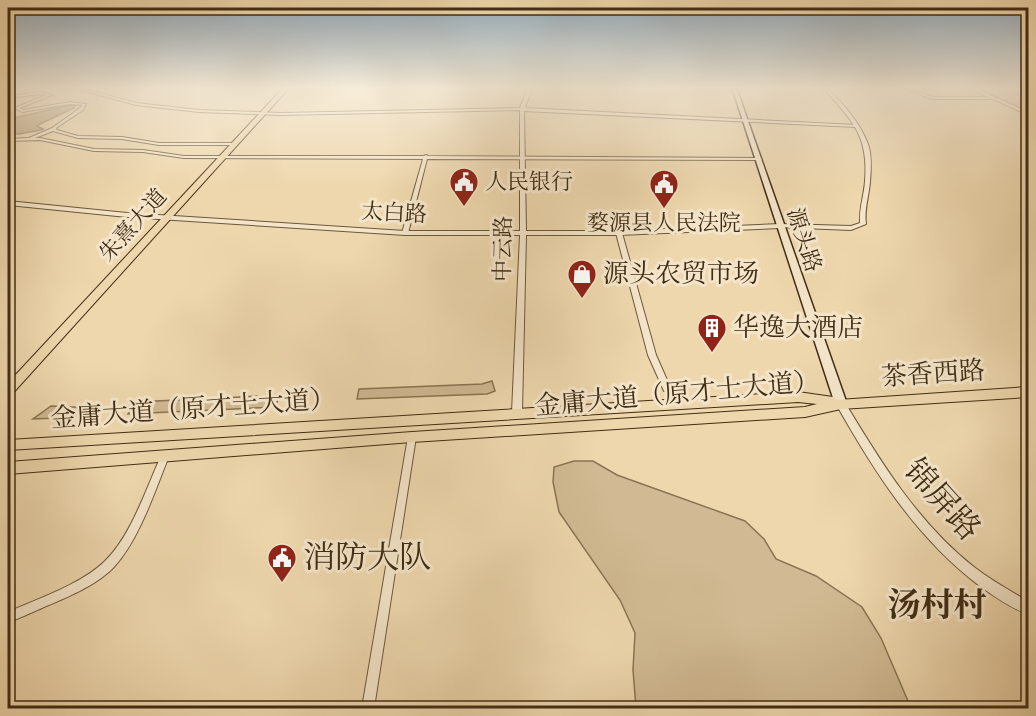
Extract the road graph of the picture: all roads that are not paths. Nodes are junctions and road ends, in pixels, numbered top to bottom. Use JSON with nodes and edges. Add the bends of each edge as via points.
{"nodes":[{"id":1,"x":63,"y":120,"type":"edge"},
{"id":2,"x":256,"y":120,"type":"edge"},
{"id":3,"x":522,"y":120,"type":"edge"},
{"id":4,"x":746,"y":120,"type":"edge"},
{"id":5,"x":754,"y":120,"type":"edge"},
{"id":6,"x":851,"y":120,"type":"edge"},
{"id":7,"x":856,"y":126,"type":"junction"},
{"id":8,"x":54,"y":129,"type":"junction"},
{"id":9,"x":29,"y":139,"type":"junction"},
{"id":10,"x":8,"y":140,"type":"edge"},
{"id":11,"x":234,"y":144,"type":"junction"},
{"id":12,"x":426,"y":156,"type":"junction"},
{"id":13,"x":521,"y":156,"type":"junction"},
{"id":14,"x":222,"y":157,"type":"junction"},
{"id":15,"x":760,"y":159,"type":"junction"},
{"id":16,"x":8,"y":203,"type":"edge"},
{"id":17,"x":166,"y":217,"type":"junction"},
{"id":18,"x":780,"y":226,"type":"junction"},
{"id":19,"x":405,"y":233,"type":"junction"},
{"id":20,"x":619,"y":233,"type":"junction"},
{"id":21,"x":522,"y":234,"type":"junction"},
{"id":22,"x":667,"y":389,"type":"dead end"},
{"id":23,"x":8,"y":390,"type":"edge"},
{"id":24,"x":1029,"y":392,"type":"edge"},
{"id":25,"x":841,"y":404,"type":"junction"},
{"id":26,"x":517,"y":412,"type":"junction"},
{"id":27,"x":412,"y":437,"type":"junction"},
{"id":28,"x":8,"y":445,"type":"edge"},
{"id":29,"x":165,"y":456,"type":"junction"},
{"id":30,"x":8,"y":468,"type":"edge"},
{"id":31,"x":1029,"y":608,"type":"edge"},
{"id":32,"x":8,"y":618,"type":"edge"},
{"id":33,"x":368,"y":708,"type":"edge"}],
"edges":[{"from":1,"to":8,"type":"street"},
{"from":2,"to":11,"type":"main road","name":"朱熹大道"},
{"from":3,"to":13,"type":"street","name":"中云路"},
{"from":4,"to":15,"type":"main road","name":"源头路"},
{"from":5,"to":7,"type":"street"},
{"from":6,"to":7,"type":"street"},
{"from":7,"to":18,"type":"street","via":[[866,144],[868,178],[861,210],[863,224],[851,228]]},
{"from":8,"to":9,"type":"street"},
{"from":8,"to":11,"type":"street","via":[[78,137],[159,144]]},
{"from":9,"to":10,"type":"street"},
{"from":9,"to":14,"type":"street","via":[[94,150]]},
{"from":11,"to":14,"type":"main road","name":"朱熹大道"},
{"from":12,"to":13,"type":"street"},
{"from":12,"to":14,"type":"street"},
{"from":12,"to":19,"type":"street"},
{"from":13,"to":15,"type":"street"},
{"from":13,"to":21,"type":"street","name":"中云路"},
{"from":14,"to":17,"type":"main road","name":"朱熹大道"},
{"from":15,"to":18,"type":"main road","name":"源头路"},
{"from":16,"to":17,"type":"street","name":"太白路"},
{"from":17,"to":19,"type":"street","name":"太白路"},
{"from":17,"to":23,"type":"main road","name":"朱熹大道"},
{"from":18,"to":20,"type":"street","name":"太白路"},
{"from":18,"to":25,"type":"main road","name":"源头路"},
{"from":19,"to":21,"type":"street","name":"太白路"},
{"from":20,"to":21,"type":"street","name":"太白路"},
{"from":20,"to":22,"type":"street","via":[[652,355]]},
{"from":21,"to":26,"type":"street","name":"中云路"},
{"from":24,"to":25,"type":"main road","name":"茶香西路"},
{"from":25,"to":26,"type":"main road","name":"金庸大道（原才士大道）","via":[[798,397]]},
{"from":25,"to":27,"type":"main road","name":"金庸大道（原才士大道）","via":[[805,412]]},
{"from":25,"to":31,"type":"street","name":"锦屏路","via":[[891,487],[934,540],[985,582]]},
{"from":26,"to":28,"type":"main road","name":"金庸大道（原才士大道）"},
{"from":27,"to":29,"type":"main road","name":"金庸大道（原才士大道）"},
{"from":27,"to":33,"type":"street"},
{"from":29,"to":30,"type":"main road","name":"金庸大道（原才士大道）"},
{"from":29,"to":32,"type":"street","via":[[127,538],[110,565]]}]}
